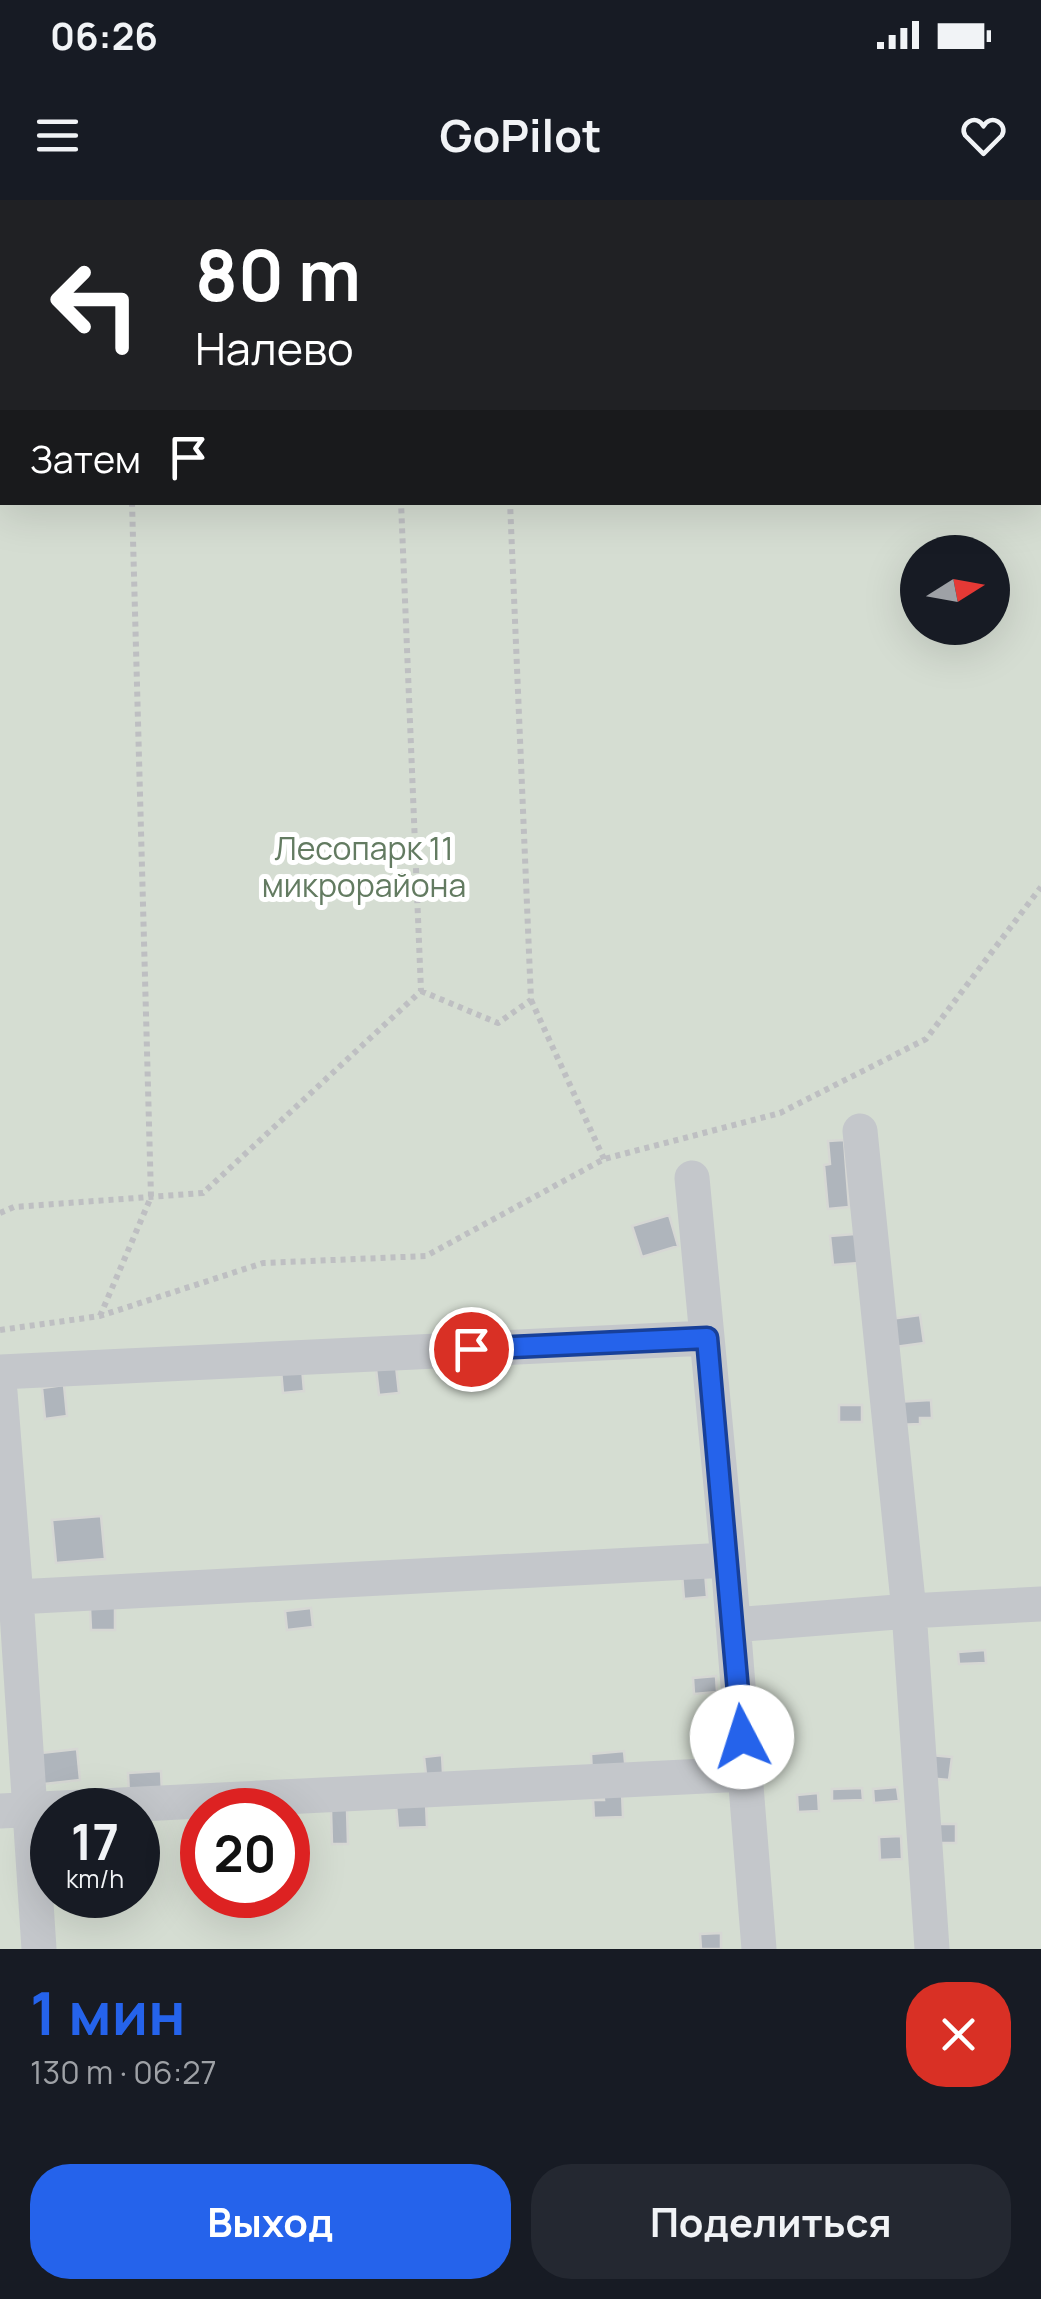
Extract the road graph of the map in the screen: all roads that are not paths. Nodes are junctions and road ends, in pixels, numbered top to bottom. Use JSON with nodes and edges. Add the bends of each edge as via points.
{"nodes":[{"id":1,"x":860,"y":1131,"type":"dead end"},
{"id":2,"x":692,"y":1178,"type":"dead end"},
{"id":3,"x":707,"y":1338,"type":"junction"},
{"id":4,"x":0,"y":1372,"type":"edge"},
{"id":5,"x":0,"y":1392,"type":"edge"},
{"id":6,"x":728,"y":1560,"type":"junction"},
{"id":7,"x":8,"y":1598,"type":"edge"},
{"id":8,"x":1041,"y":1604,"type":"edge"},
{"id":9,"x":909,"y":1611,"type":"junction"},
{"id":10,"x":733,"y":1625,"type":"junction"},
{"id":11,"x":745,"y":1774,"type":"junction"},
{"id":12,"x":15,"y":1810,"type":"edge"},
{"id":13,"x":39,"y":1949,"type":"edge"},
{"id":14,"x":759,"y":1949,"type":"edge"},
{"id":15,"x":932,"y":1949,"type":"edge"}],
"edges":[{"from":1,"to":9,"type":"lane"},
{"from":2,"to":3,"type":"lane"},
{"from":3,"to":4,"type":"lane"},
{"from":3,"to":6,"type":"lane"},
{"from":5,"to":7,"type":"lane"},
{"from":6,"to":7,"type":"lane"},
{"from":6,"to":10,"type":"lane"},
{"from":7,"to":12,"type":"lane"},
{"from":8,"to":9,"type":"lane"},
{"from":9,"to":10,"type":"lane"},
{"from":9,"to":15,"type":"lane"},
{"from":10,"to":11,"type":"lane"},
{"from":11,"to":12,"type":"lane"},
{"from":11,"to":14,"type":"lane"},
{"from":12,"to":13,"type":"lane"}]}
